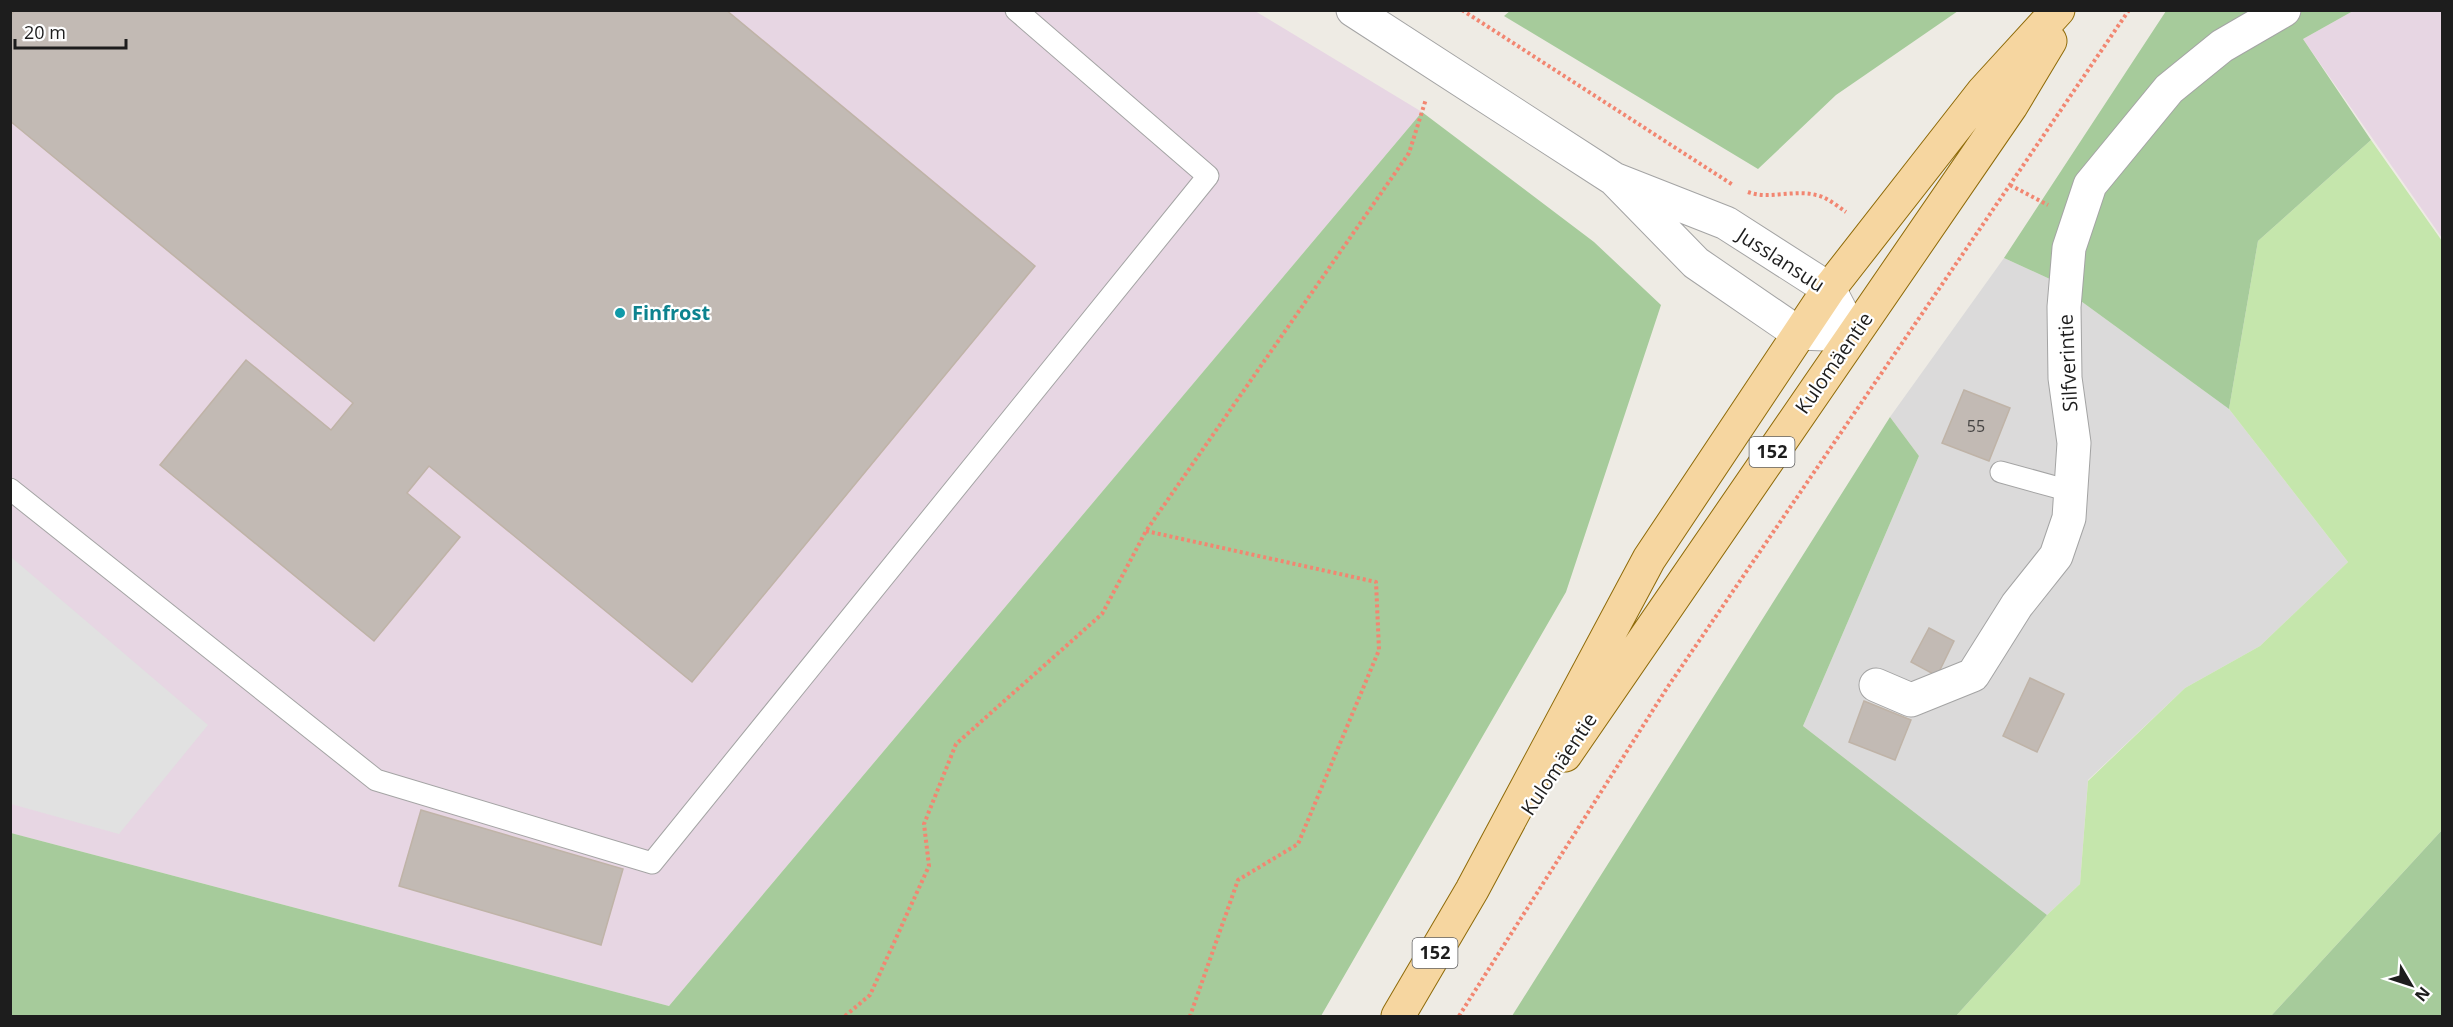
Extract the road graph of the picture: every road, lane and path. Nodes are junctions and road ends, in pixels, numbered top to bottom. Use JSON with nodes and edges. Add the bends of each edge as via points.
{"nodes":[{"id":1,"x":1016,"y":10,"type":"edge"},
{"id":2,"x":1353,"y":10,"type":"edge"},
{"id":3,"x":1462,"y":10,"type":"edge"},
{"id":4,"x":2058,"y":10,"type":"edge"},
{"id":5,"x":2068,"y":10,"type":"edge"},
{"id":6,"x":2129,"y":10,"type":"edge"},
{"id":7,"x":2284,"y":10,"type":"edge"},
{"id":8,"x":1438,"y":64,"type":"junction"},
{"id":9,"x":1614,"y":179,"type":"junction"},
{"id":10,"x":1872,"y":231,"type":"junction"},
{"id":11,"x":1907,"y":257,"type":"junction"},
{"id":12,"x":1942,"y":285,"type":"junction"},
{"id":13,"x":1829,"y":289,"type":"junction"},
{"id":14,"x":1798,"y":333,"type":"junction"},
{"id":15,"x":1853,"y":335,"type":"junction"},
{"id":16,"x":2001,"y":472,"type":"dead end"},
{"id":17,"x":10,"y":489,"type":"edge"},
{"id":18,"x":2070,"y":492,"type":"junction"},
{"id":19,"x":1146,"y":531,"type":"junction"},
{"id":20,"x":1876,"y":685,"type":"dead end"},
{"id":21,"x":1472,"y":890,"type":"junction"},
{"id":22,"x":845,"y":1017,"type":"edge"},
{"id":23,"x":1190,"y":1017,"type":"edge"},
{"id":24,"x":1398,"y":1017,"type":"edge"},
{"id":25,"x":1459,"y":1017,"type":"edge"}],
"edges":[{"from":1,"to":17,"type":"lane","via":[[1208,176],[652,863],[375,780]]},
{"from":2,"to":8,"type":"street","name":"Jusslansuu"},
{"from":3,"to":10,"type":"path","via":[[1739,189],[1759,196],[1798,192],[1818,195]]},
{"from":4,"to":10,"type":"main road","name":"Kulomäentie","number":"152","via":[[1983,92]]},
{"from":5,"to":11,"type":"main road","name":"Kulomäentie","number":"152","via":[[2011,106]]},
{"from":6,"to":12,"type":"path"},
{"from":7,"to":18,"type":"street","name":"Silfverintie","via":[[2222,46],[2169,89],[2090,185],[2069,248],[2064,307],[2065,378],[2074,443]]},
{"from":8,"to":9,"type":"street","name":"Jusslansuu"},
{"from":8,"to":19,"type":"path","via":[[1409,153]]},
{"from":9,"to":13,"type":"street","name":"Jusslansuu","via":[[1726,223]]},
{"from":9,"to":14,"type":"street","name":"Jusslansuu","via":[[1696,263]]},
{"from":10,"to":13,"type":"main road","name":"Kulomäentie","number":"152"},
{"from":11,"to":12,"type":"path"},
{"from":11,"to":15,"type":"main road","name":"Kulomäentie","number":"152"},
{"from":12,"to":25,"type":"path","via":[[1667,688]]},
{"from":13,"to":14,"type":"main road","name":"Kulomäentie","number":"152"},
{"from":13,"to":15,"type":"street","name":"Jusslansuu"},
{"from":14,"to":15,"type":"street"},
{"from":14,"to":21,"type":"main road","name":"Kulomäentie","number":"152","via":[[1649,559]]},
{"from":15,"to":21,"type":"main road","name":"Kulomäentie","number":"152"},
{"from":16,"to":18,"type":"lane"},
{"from":18,"to":20,"type":"street","name":"Silfverintie","via":[[2069,518],[2056,556],[2017,605],[1973,675],[1911,700]]},
{"from":19,"to":22,"type":"path","via":[[1102,614],[956,744],[924,824],[929,866],[870,995]]},
{"from":19,"to":23,"type":"path","via":[[1376,582],[1379,650],[1298,844],[1238,880]]},
{"from":21,"to":24,"type":"main road","name":"Kulomäentie","number":"152"}]}
